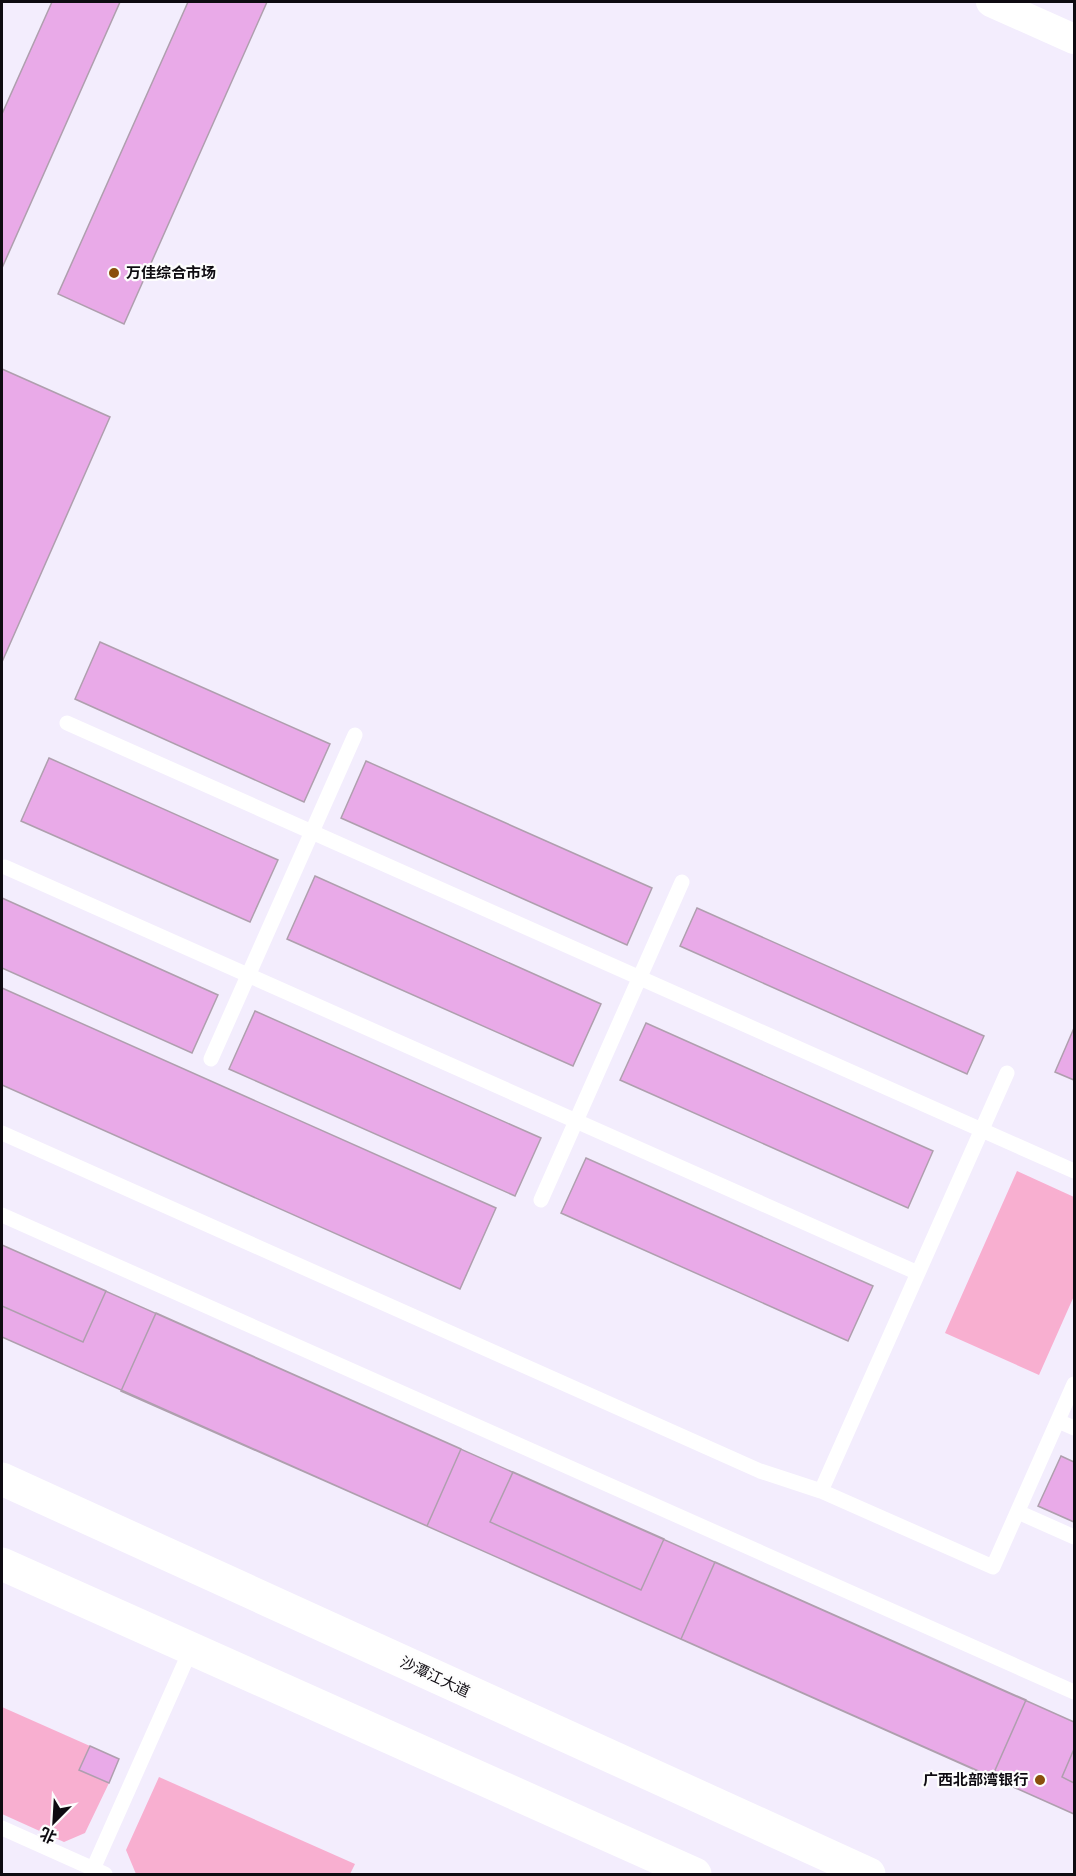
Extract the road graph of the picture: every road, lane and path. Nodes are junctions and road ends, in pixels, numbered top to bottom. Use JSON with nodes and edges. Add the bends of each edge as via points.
{"nodes":[{"id":1,"x":991,"y":2,"type":"edge"},
{"id":2,"x":1074,"y":39,"type":"edge"},
{"id":3,"x":67,"y":723,"type":"dead end"},
{"id":4,"x":355,"y":735,"type":"dead end"},
{"id":5,"x":312,"y":832,"type":"junction"},
{"id":6,"x":5,"y":867,"type":"dead end"},
{"id":7,"x":682,"y":882,"type":"dead end"},
{"id":8,"x":249,"y":975,"type":"junction"},
{"id":9,"x":640,"y":978,"type":"junction"},
{"id":10,"x":211,"y":1059,"type":"dead end"},
{"id":11,"x":1007,"y":1072,"type":"dead end"},
{"id":12,"x":576,"y":1121,"type":"junction"},
{"id":13,"x":981,"y":1130,"type":"junction"},
{"id":14,"x":2,"y":1133,"type":"edge"},
{"id":15,"x":1074,"y":1172,"type":"edge"},
{"id":16,"x":541,"y":1200,"type":"dead end"},
{"id":17,"x":2,"y":1215,"type":"edge"},
{"id":18,"x":918,"y":1273,"type":"junction"},
{"id":19,"x":1074,"y":1384,"type":"edge"},
{"id":20,"x":1058,"y":1421,"type":"junction"},
{"id":21,"x":1074,"y":1428,"type":"edge"},
{"id":22,"x":2,"y":1479,"type":"edge"},
{"id":23,"x":821,"y":1491,"type":"junction"},
{"id":24,"x":1018,"y":1512,"type":"junction"},
{"id":25,"x":1074,"y":1537,"type":"edge"},
{"id":26,"x":2,"y":1564,"type":"edge"},
{"id":27,"x":191,"y":1649,"type":"junction"},
{"id":28,"x":1074,"y":1692,"type":"edge"},
{"id":29,"x":2,"y":1828,"type":"edge"},
{"id":30,"x":99,"y":1872,"type":"edge"},
{"id":31,"x":695,"y":1875,"type":"edge"},
{"id":32,"x":869,"y":1875,"type":"edge"}],
"edges":[{"from":1,"to":2,"type":"street"},
{"from":3,"to":5,"type":"lane"},
{"from":4,"to":5,"type":"lane"},
{"from":5,"to":8,"type":"lane"},
{"from":5,"to":9,"type":"lane"},
{"from":6,"to":8,"type":"lane"},
{"from":7,"to":9,"type":"lane"},
{"from":8,"to":10,"type":"lane"},
{"from":8,"to":12,"type":"lane"},
{"from":9,"to":12,"type":"lane"},
{"from":9,"to":13,"type":"lane"},
{"from":11,"to":13,"type":"lane"},
{"from":12,"to":16,"type":"lane"},
{"from":12,"to":18,"type":"lane"},
{"from":13,"to":15,"type":"lane"},
{"from":13,"to":18,"type":"lane"},
{"from":14,"to":23,"type":"lane","via":[[760,1471]]},
{"from":17,"to":28,"type":"lane"},
{"from":18,"to":23,"type":"lane"},
{"from":19,"to":20,"type":"lane"},
{"from":20,"to":21,"type":"lane"},
{"from":20,"to":24,"type":"lane"},
{"from":22,"to":32,"type":"main road","name":"沙潭江大道"},
{"from":23,"to":24,"type":"lane","via":[[993,1567]]},
{"from":24,"to":25,"type":"lane"},
{"from":26,"to":27,"type":"main road"},
{"from":27,"to":30,"type":"lane"},
{"from":27,"to":31,"type":"main road"},
{"from":29,"to":30,"type":"lane"}]}
